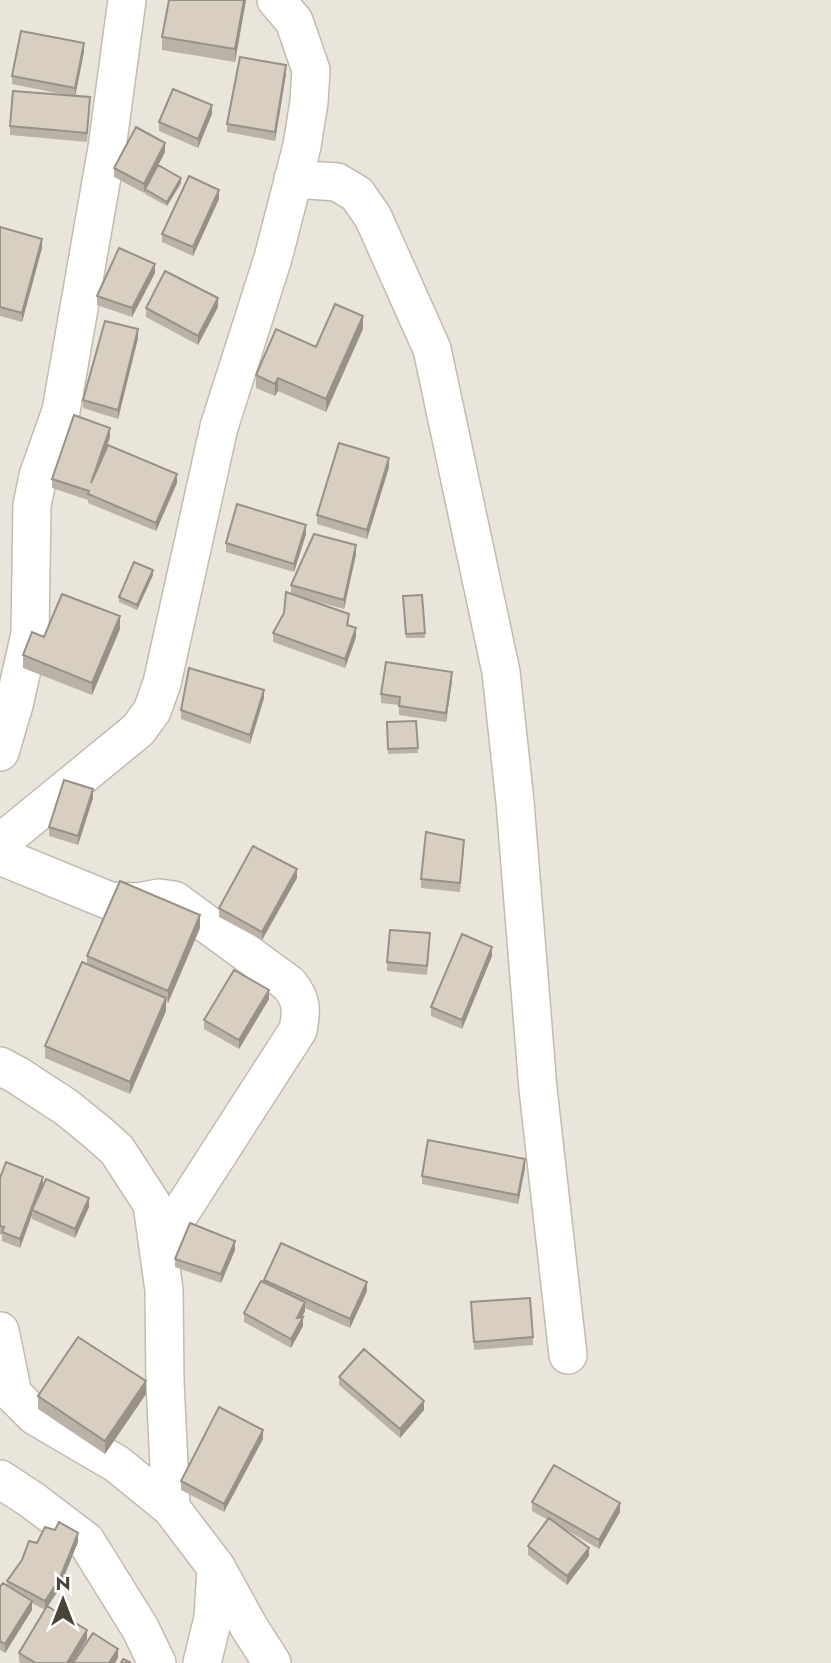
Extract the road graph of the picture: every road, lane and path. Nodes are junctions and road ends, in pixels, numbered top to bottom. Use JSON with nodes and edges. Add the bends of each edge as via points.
{"nodes":[{"id":1,"x":127,"y":0,"type":"edge"},
{"id":2,"x":276,"y":0,"type":"edge"},
{"id":3,"x":293,"y":179,"type":"junction"},
{"id":4,"x":0,"y":752,"type":"edge"},
{"id":5,"x":0,"y":843,"type":"edge"},
{"id":6,"x":0,"y":856,"type":"edge"},
{"id":7,"x":0,"y":1066,"type":"edge"},
{"id":8,"x":159,"y":1246,"type":"junction"},
{"id":9,"x":0,"y":1331,"type":"edge"},
{"id":10,"x":568,"y":1354,"type":"dead end"},
{"id":11,"x":0,"y":1479,"type":"edge"},
{"id":12,"x":171,"y":1508,"type":"junction"},
{"id":13,"x":216,"y":1567,"type":"junction"},
{"id":14,"x":157,"y":1663,"type":"edge"},
{"id":15,"x":202,"y":1663,"type":"edge"},
{"id":16,"x":272,"y":1663,"type":"edge"}],
"edges":[{"from":1,"to":4,"type":"street","via":[[107,148],[61,411],[32,505],[30,634]]},
{"from":2,"to":3,"type":"street","via":[[295,21],[311,70]]},
{"from":3,"to":5,"type":"street","via":[[219,427],[152,711],[138,730]]},
{"from":3,"to":10,"type":"street","via":[[337,182],[357,194],[373,217],[432,349],[501,672],[538,1089]]},
{"from":6,"to":8,"type":"street","via":[[110,901],[174,900],[298,995],[303,1008],[298,1030]]},
{"from":7,"to":8,"type":"street","via":[[66,1107],[117,1150],[152,1204]]},
{"from":8,"to":12,"type":"street"},
{"from":9,"to":12,"type":"street","via":[[13,1395],[35,1416],[117,1464]]},
{"from":11,"to":14,"type":"street","via":[[86,1541]]},
{"from":12,"to":13,"type":"street"},
{"from":13,"to":15,"type":"street","via":[[213,1618]]},
{"from":13,"to":16,"type":"street"}]}
